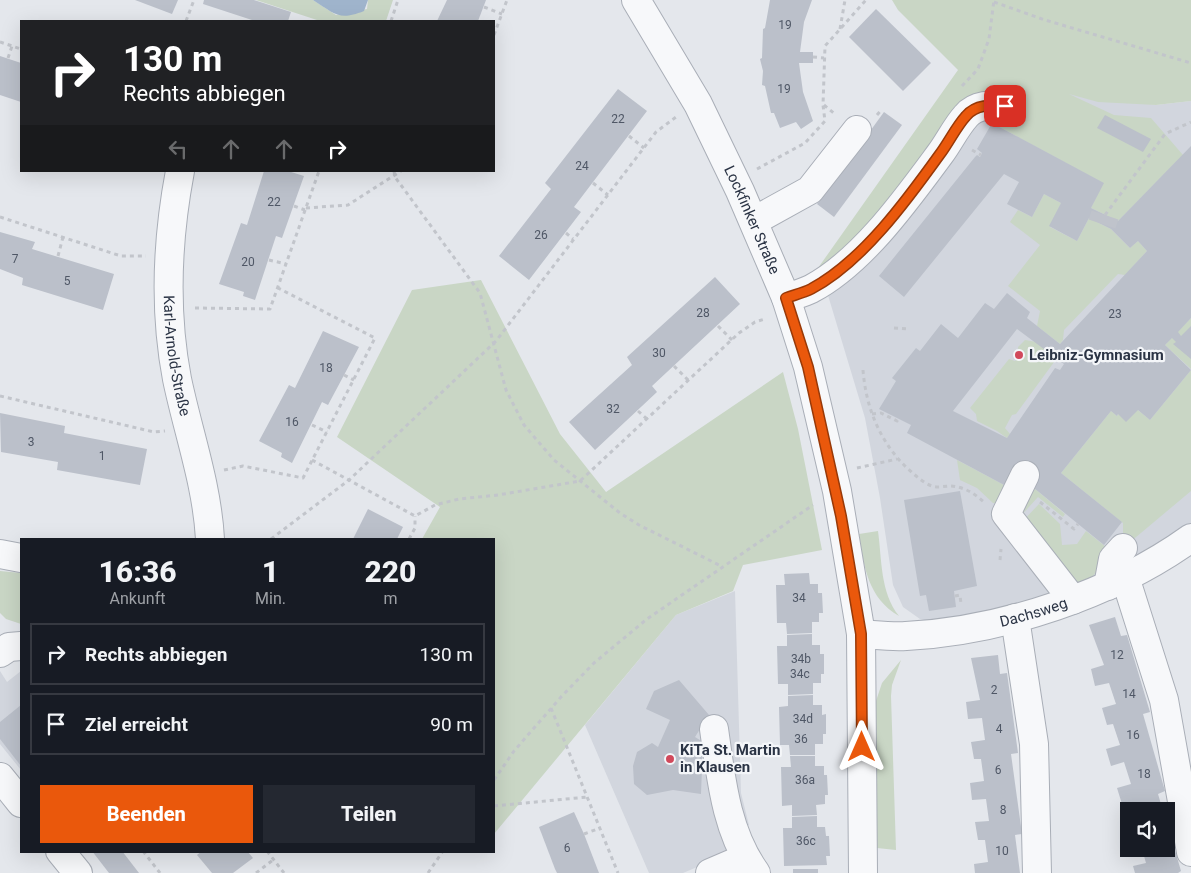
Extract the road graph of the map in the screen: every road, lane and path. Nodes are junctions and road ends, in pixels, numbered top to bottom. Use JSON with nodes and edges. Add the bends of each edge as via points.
{"nodes":[{"id":1,"x":194,"y":0,"type":"edge"},
{"id":2,"x":398,"y":0,"type":"edge"},
{"id":3,"x":507,"y":0,"type":"edge"},
{"id":4,"x":636,"y":0,"type":"edge"},
{"id":5,"x":844,"y":0,"type":"edge"},
{"id":6,"x":866,"y":0,"type":"edge"},
{"id":7,"x":994,"y":0,"type":"edge"},
{"id":8,"x":484,"y":8,"type":"dead end"},
{"id":9,"x":502,"y":14,"type":"junction"},
{"id":10,"x":186,"y":20,"type":"edge"},
{"id":11,"x":391,"y":20,"type":"edge"},
{"id":12,"x":840,"y":29,"type":"junction"},
{"id":13,"x":495,"y":33,"type":"edge"},
{"id":14,"x":0,"y":42,"type":"edge"},
{"id":15,"x":12,"y":46,"type":"junction"},
{"id":16,"x":20,"y":49,"type":"edge"},
{"id":17,"x":813,"y":57,"type":"dead end"},
{"id":18,"x":8,"y":58,"type":"dead end"},
{"id":19,"x":825,"y":58,"type":"junction"},
{"id":20,"x":1191,"y":63,"type":"edge"},
{"id":21,"x":823,"y":105,"type":"junction"},
{"id":22,"x":1005,"y":106,"type":"dead end"},
{"id":23,"x":882,"y":109,"type":"dead end"},
{"id":24,"x":677,"y":116,"type":"dead end"},
{"id":25,"x":857,"y":121,"type":"junction"},
{"id":26,"x":1191,"y":122,"type":"edge"},
{"id":27,"x":630,"y":136,"type":"dead end"},
{"id":28,"x":644,"y":148,"type":"junction"},
{"id":29,"x":770,"y":164,"type":"dead end"},
{"id":30,"x":180,"y":172,"type":"edge"},
{"id":31,"x":318,"y":172,"type":"edge"},
{"id":32,"x":394,"y":172,"type":"edge"},
{"id":33,"x":400,"y":172,"type":"edge"},
{"id":34,"x":395,"y":177,"type":"junction"},
{"id":35,"x":593,"y":183,"type":"dead end"},
{"id":36,"x":608,"y":195,"type":"junction"},
{"id":37,"x":294,"y":206,"type":"dead end"},
{"id":38,"x":305,"y":209,"type":"junction"},
{"id":39,"x":1105,"y":215,"type":"tunnel mouth"},
{"id":40,"x":0,"y":217,"type":"edge"},
{"id":41,"x":754,"y":221,"type":"junction"},
{"id":42,"x":566,"y":233,"type":"dead end"},
{"id":43,"x":63,"y":237,"type":"junction"},
{"id":44,"x":574,"y":239,"type":"junction"},
{"id":45,"x":58,"y":256,"type":"dead end"},
{"id":46,"x":169,"y":257,"type":"junction"},
{"id":47,"x":269,"y":260,"type":"dead end"},
{"id":48,"x":286,"y":264,"type":"junction"},
{"id":49,"x":278,"y":288,"type":"junction"},
{"id":50,"x":786,"y":298,"type":"junction"},
{"id":51,"x":185,"y":308,"type":"dead end"},
{"id":52,"x":766,"y":319,"type":"dead end"},
{"id":53,"x":718,"y":326,"type":"dead end"},
{"id":54,"x":894,"y":328,"type":"dead end"},
{"id":55,"x":909,"y":329,"type":"dead end"},
{"id":56,"x":732,"y":340,"type":"junction"},
{"id":57,"x":491,"y":343,"type":"junction"},
{"id":58,"x":674,"y":366,"type":"dead end"},
{"id":59,"x":863,"y":370,"type":"dead end"},
{"id":60,"x":344,"y":375,"type":"dead end"},
{"id":61,"x":354,"y":380,"type":"junction"},
{"id":62,"x":688,"y":381,"type":"junction"},
{"id":63,"x":0,"y":396,"type":"edge"},
{"id":64,"x":638,"y":410,"type":"dead end"},
{"id":65,"x":872,"y":414,"type":"junction"},
{"id":66,"x":647,"y":419,"type":"junction"},
{"id":67,"x":898,"y":419,"type":"dead end"},
{"id":68,"x":312,"y":425,"type":"dead end"},
{"id":69,"x":327,"y":432,"type":"junction"},
{"id":70,"x":190,"y":438,"type":"junction"},
{"id":71,"x":898,"y":459,"type":"junction"},
{"id":72,"x":312,"y":460,"type":"junction"},
{"id":73,"x":871,"y":465,"type":"dead end"},
{"id":74,"x":230,"y":469,"type":"dead end"},
{"id":75,"x":1025,"y":475,"type":"dead end"},
{"id":76,"x":349,"y":480,"type":"junction"},
{"id":77,"x":580,"y":481,"type":"junction"},
{"id":78,"x":820,"y":503,"type":"dead end"},
{"id":79,"x":415,"y":516,"type":"junction"},
{"id":80,"x":1010,"y":519,"type":"junction"},
{"id":81,"x":1078,"y":524,"type":"dead end"},
{"id":82,"x":210,"y":538,"type":"edge"},
{"id":83,"x":271,"y":538,"type":"edge"},
{"id":84,"x":410,"y":538,"type":"edge"},
{"id":85,"x":1191,"y":538,"type":"edge"},
{"id":86,"x":1123,"y":548,"type":"dead end"},
{"id":87,"x":0,"y":554,"type":"edge"},
{"id":88,"x":20,"y":558,"type":"edge"},
{"id":89,"x":721,"y":566,"type":"junction"},
{"id":90,"x":1117,"y":582,"type":"junction"},
{"id":91,"x":1072,"y":600,"type":"junction"},
{"id":92,"x":1015,"y":618,"type":"junction"},
{"id":93,"x":861,"y":634,"type":"junction"},
{"id":94,"x":551,"y":708,"type":"junction"},
{"id":95,"x":714,"y":729,"type":"dead end"},
{"id":96,"x":0,"y":777,"type":"edge"},
{"id":97,"x":495,"y":779,"type":"edge"},
{"id":98,"x":587,"y":797,"type":"junction"},
{"id":99,"x":20,"y":802,"type":"edge"},
{"id":100,"x":495,"y":806,"type":"edge"},
{"id":101,"x":600,"y":828,"type":"junction"},
{"id":102,"x":584,"y":834,"type":"dead end"},
{"id":103,"x":1191,"y":852,"type":"edge"},
{"id":104,"x":62,"y":853,"type":"edge"},
{"id":105,"x":145,"y":853,"type":"edge"},
{"id":106,"x":268,"y":853,"type":"edge"},
{"id":107,"x":442,"y":853,"type":"edge"},
{"id":108,"x":273,"y":860,"type":"junction"},
{"id":109,"x":750,"y":866,"type":"edge"},
{"id":110,"x":78,"y":873,"type":"edge"},
{"id":111,"x":160,"y":873,"type":"edge"},
{"id":112,"x":256,"y":873,"type":"edge"},
{"id":113,"x":284,"y":873,"type":"edge"},
{"id":114,"x":428,"y":873,"type":"edge"},
{"id":115,"x":618,"y":873,"type":"edge"},
{"id":116,"x":710,"y":873,"type":"edge"},
{"id":117,"x":863,"y":873,"type":"edge"},
{"id":118,"x":1037,"y":873,"type":"edge"}],
"edges":[{"from":1,"to":10,"type":"path"},
{"from":2,"to":11,"type":"path"},
{"from":3,"to":9,"type":"path"},
{"from":4,"to":41,"type":"street","name":"Lockfinker Straße","via":[[698,104]]},
{"from":5,"to":12,"type":"path"},
{"from":6,"to":12,"type":"path"},
{"from":7,"to":20,"type":"path","via":[[1045,20]]},
{"from":8,"to":9,"type":"path"},
{"from":9,"to":13,"type":"path"},
{"from":12,"to":19,"type":"path","via":[[825,46]]},
{"from":14,"to":15,"type":"path"},
{"from":15,"to":16,"type":"path"},
{"from":15,"to":18,"type":"path"},
{"from":17,"to":19,"type":"path"},
{"from":19,"to":21,"type":"path"},
{"from":21,"to":25,"type":"path"},
{"from":21,"to":29,"type":"path","via":[[825,121],[818,130],[806,143]]},
{"from":22,"to":50,"type":"street","via":[[988,104],[966,116],[929,169],[863,248],[812,289]]},
{"from":23,"to":25,"type":"path"},
{"from":24,"to":28,"type":"path","via":[[656,132]]},
{"from":25,"to":41,"type":"street","via":[[810,190]]},
{"from":26,"to":39,"type":"path","via":[[1165,134]]},
{"from":27,"to":28,"type":"path"},
{"from":28,"to":36,"type":"path"},
{"from":30,"to":46,"type":"street","name":"Karl-Arnold-Straße"},
{"from":31,"to":38,"type":"path"},
{"from":32,"to":34,"type":"path"},
{"from":33,"to":34,"type":"path"},
{"from":34,"to":38,"type":"path","via":[[348,205]]},
{"from":34,"to":57,"type":"path","via":[[480,293],[486,308]]},
{"from":35,"to":36,"type":"path"},
{"from":36,"to":44,"type":"path"},
{"from":37,"to":38,"type":"path"},
{"from":38,"to":48,"type":"path"},
{"from":40,"to":43,"type":"path"},
{"from":41,"to":50,"type":"street","name":"Lockfinker Straße"},
{"from":42,"to":44,"type":"path"},
{"from":43,"to":45,"type":"path"},
{"from":43,"to":46,"type":"path","via":[[121,256]]},
{"from":44,"to":57,"type":"path","via":[[496,341]]},
{"from":46,"to":70,"type":"street","name":"Karl-Arnold-Straße","via":[[169,326]]},
{"from":47,"to":48,"type":"path"},
{"from":48,"to":49,"type":"path"},
{"from":49,"to":51,"type":"path","via":[[270,309]]},
{"from":49,"to":61,"type":"path","via":[[375,338]]},
{"from":50,"to":93,"type":"street","name":"Lockfinker Straße","via":[[808,367],[833,473]]},
{"from":52,"to":56,"type":"path","via":[[745,328]]},
{"from":53,"to":56,"type":"path"},
{"from":54,"to":55,"type":"path"},
{"from":56,"to":62,"type":"path"},
{"from":57,"to":76,"type":"path"},
{"from":57,"to":77,"type":"path","via":[[506,390],[524,426],[554,460]]},
{"from":58,"to":62,"type":"path"},
{"from":59,"to":65,"type":"path","via":[[864,389]]},
{"from":60,"to":61,"type":"path"},
{"from":61,"to":69,"type":"path"},
{"from":62,"to":66,"type":"path"},
{"from":63,"to":70,"type":"path","via":[[154,432],[169,430]]},
{"from":64,"to":66,"type":"path"},
{"from":65,"to":67,"type":"path"},
{"from":65,"to":71,"type":"path","via":[[883,441]]},
{"from":66,"to":77,"type":"path"},
{"from":68,"to":69,"type":"path"},
{"from":69,"to":72,"type":"path"},
{"from":70,"to":82,"type":"street","name":"Karl-Arnold-Straße","via":[[208,507]]},
{"from":71,"to":73,"type":"path"},
{"from":71,"to":80,"type":"path","via":[[933,487],[954,486],[969,490]]},
{"from":72,"to":74,"type":"path","via":[[303,478],[243,466]]},
{"from":72,"to":76,"type":"path"},
{"from":75,"to":80,"type":"street"},
{"from":76,"to":79,"type":"path"},
{"from":76,"to":83,"type":"path"},
{"from":77,"to":79,"type":"path","via":[[459,498],[435,505]]},
{"from":77,"to":89,"type":"path","via":[[639,525]]},
{"from":78,"to":89,"type":"path","via":[[812,505]]},
{"from":79,"to":84,"type":"path","via":[[415,528]]},
{"from":80,"to":81,"type":"path","via":[[1039,501],[1074,529]]},
{"from":80,"to":91,"type":"street"},
{"from":85,"to":90,"type":"street","name":"Dachsweg","via":[[1169,554]]},
{"from":86,"to":90,"type":"street","via":[[1113,559]]},
{"from":87,"to":88,"type":"street"},
{"from":89,"to":94,"type":"path","via":[[647,619],[594,663]]},
{"from":90,"to":91,"type":"street","name":"Dachsweg"},
{"from":90,"to":103,"type":"street","via":[[1164,700]]},
{"from":91,"to":92,"type":"street","name":"Dachsweg"},
{"from":92,"to":93,"type":"street","name":"Dachsweg","via":[[906,636]]},
{"from":92,"to":118,"type":"street","via":[[1034,744]]},
{"from":93,"to":117,"type":"street","name":"Lockfinker Straße"},
{"from":94,"to":97,"type":"path"},
{"from":94,"to":98,"type":"path"},
{"from":95,"to":109,"type":"street","via":[[725,801]]},
{"from":96,"to":99,"type":"street"},
{"from":98,"to":100,"type":"path"},
{"from":98,"to":101,"type":"path"},
{"from":101,"to":102,"type":"path"},
{"from":101,"to":115,"type":"path"},
{"from":104,"to":110,"type":"street"},
{"from":105,"to":111,"type":"path"},
{"from":106,"to":108,"type":"path"},
{"from":107,"to":114,"type":"path"},
{"from":108,"to":112,"type":"path"},
{"from":108,"to":113,"type":"path"},
{"from":109,"to":116,"type":"street"}]}
